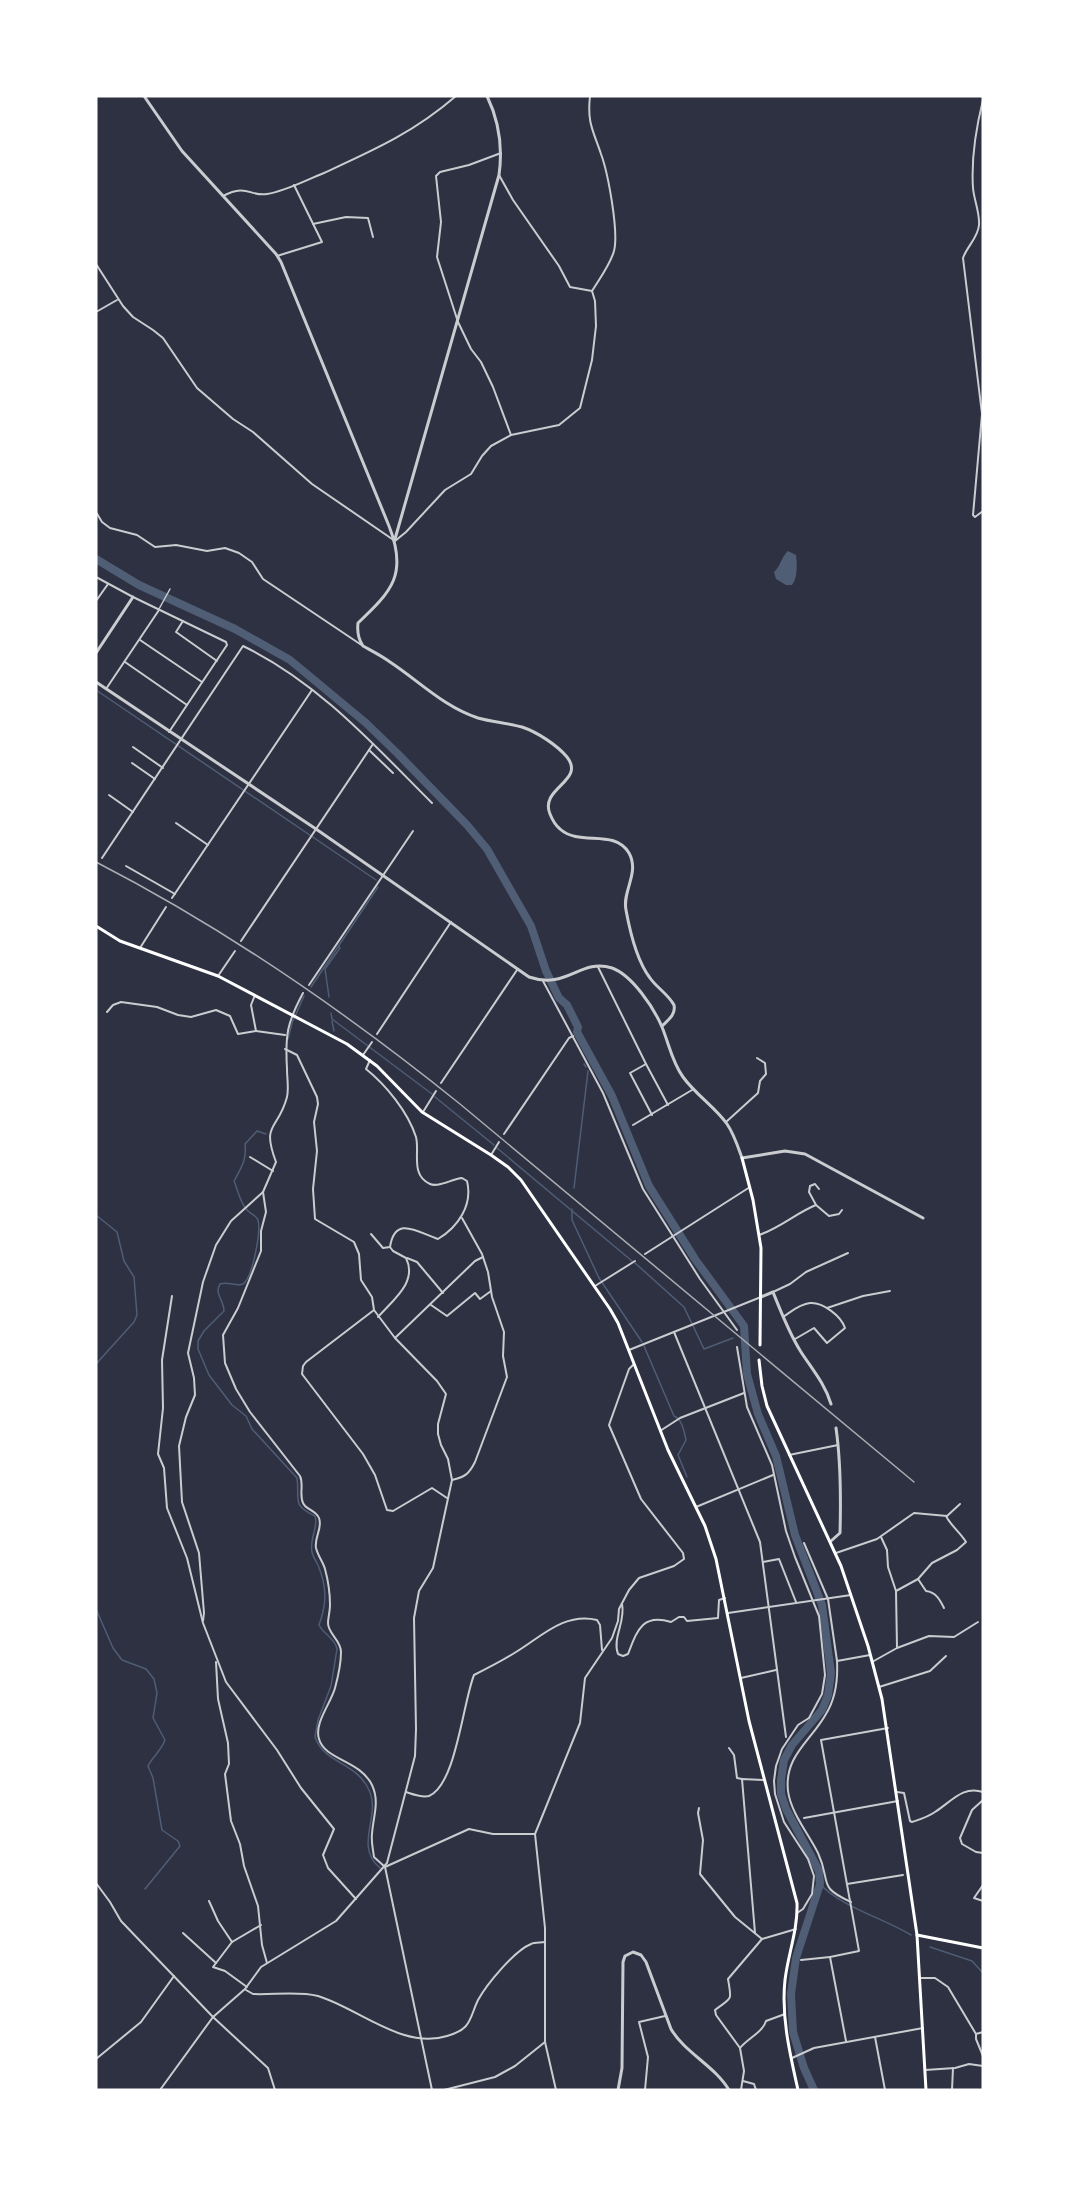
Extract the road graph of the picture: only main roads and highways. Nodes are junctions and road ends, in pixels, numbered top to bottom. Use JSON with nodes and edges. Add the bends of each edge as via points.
{"nodes":[{"id":1,"x":96,"y":926,"type":"edge"},
{"id":2,"x":742,"y":1158,"type":"road end"},
{"id":3,"x":760,"y":1345,"type":"dead end"},
{"id":4,"x":759,"y":1360,"type":"dead end"},
{"id":5,"x":917,"y":1935,"type":"junction"},
{"id":6,"x":983,"y":1948,"type":"edge"},
{"id":7,"x":798,"y":2090,"type":"edge"},
{"id":8,"x":927,"y":2090,"type":"edge"}],
"edges":[{"from":1,"to":7,"type":"main road","via":[[120,941],[218,976],[370,1060],[422,1112],[491,1155],[521,1180],[618,1323],[660,1431],[711,1540],[749,1721],[795,1891],[796,1929],[785,1979],[785,2014]]},
{"from":2,"to":3,"type":"main road","via":[[759,1234]]},
{"from":4,"to":5,"type":"main road","via":[[767,1406],[836,1553],[879,1687]]},
{"from":5,"to":6,"type":"main road"},
{"from":5,"to":8,"type":"main road"}]}
